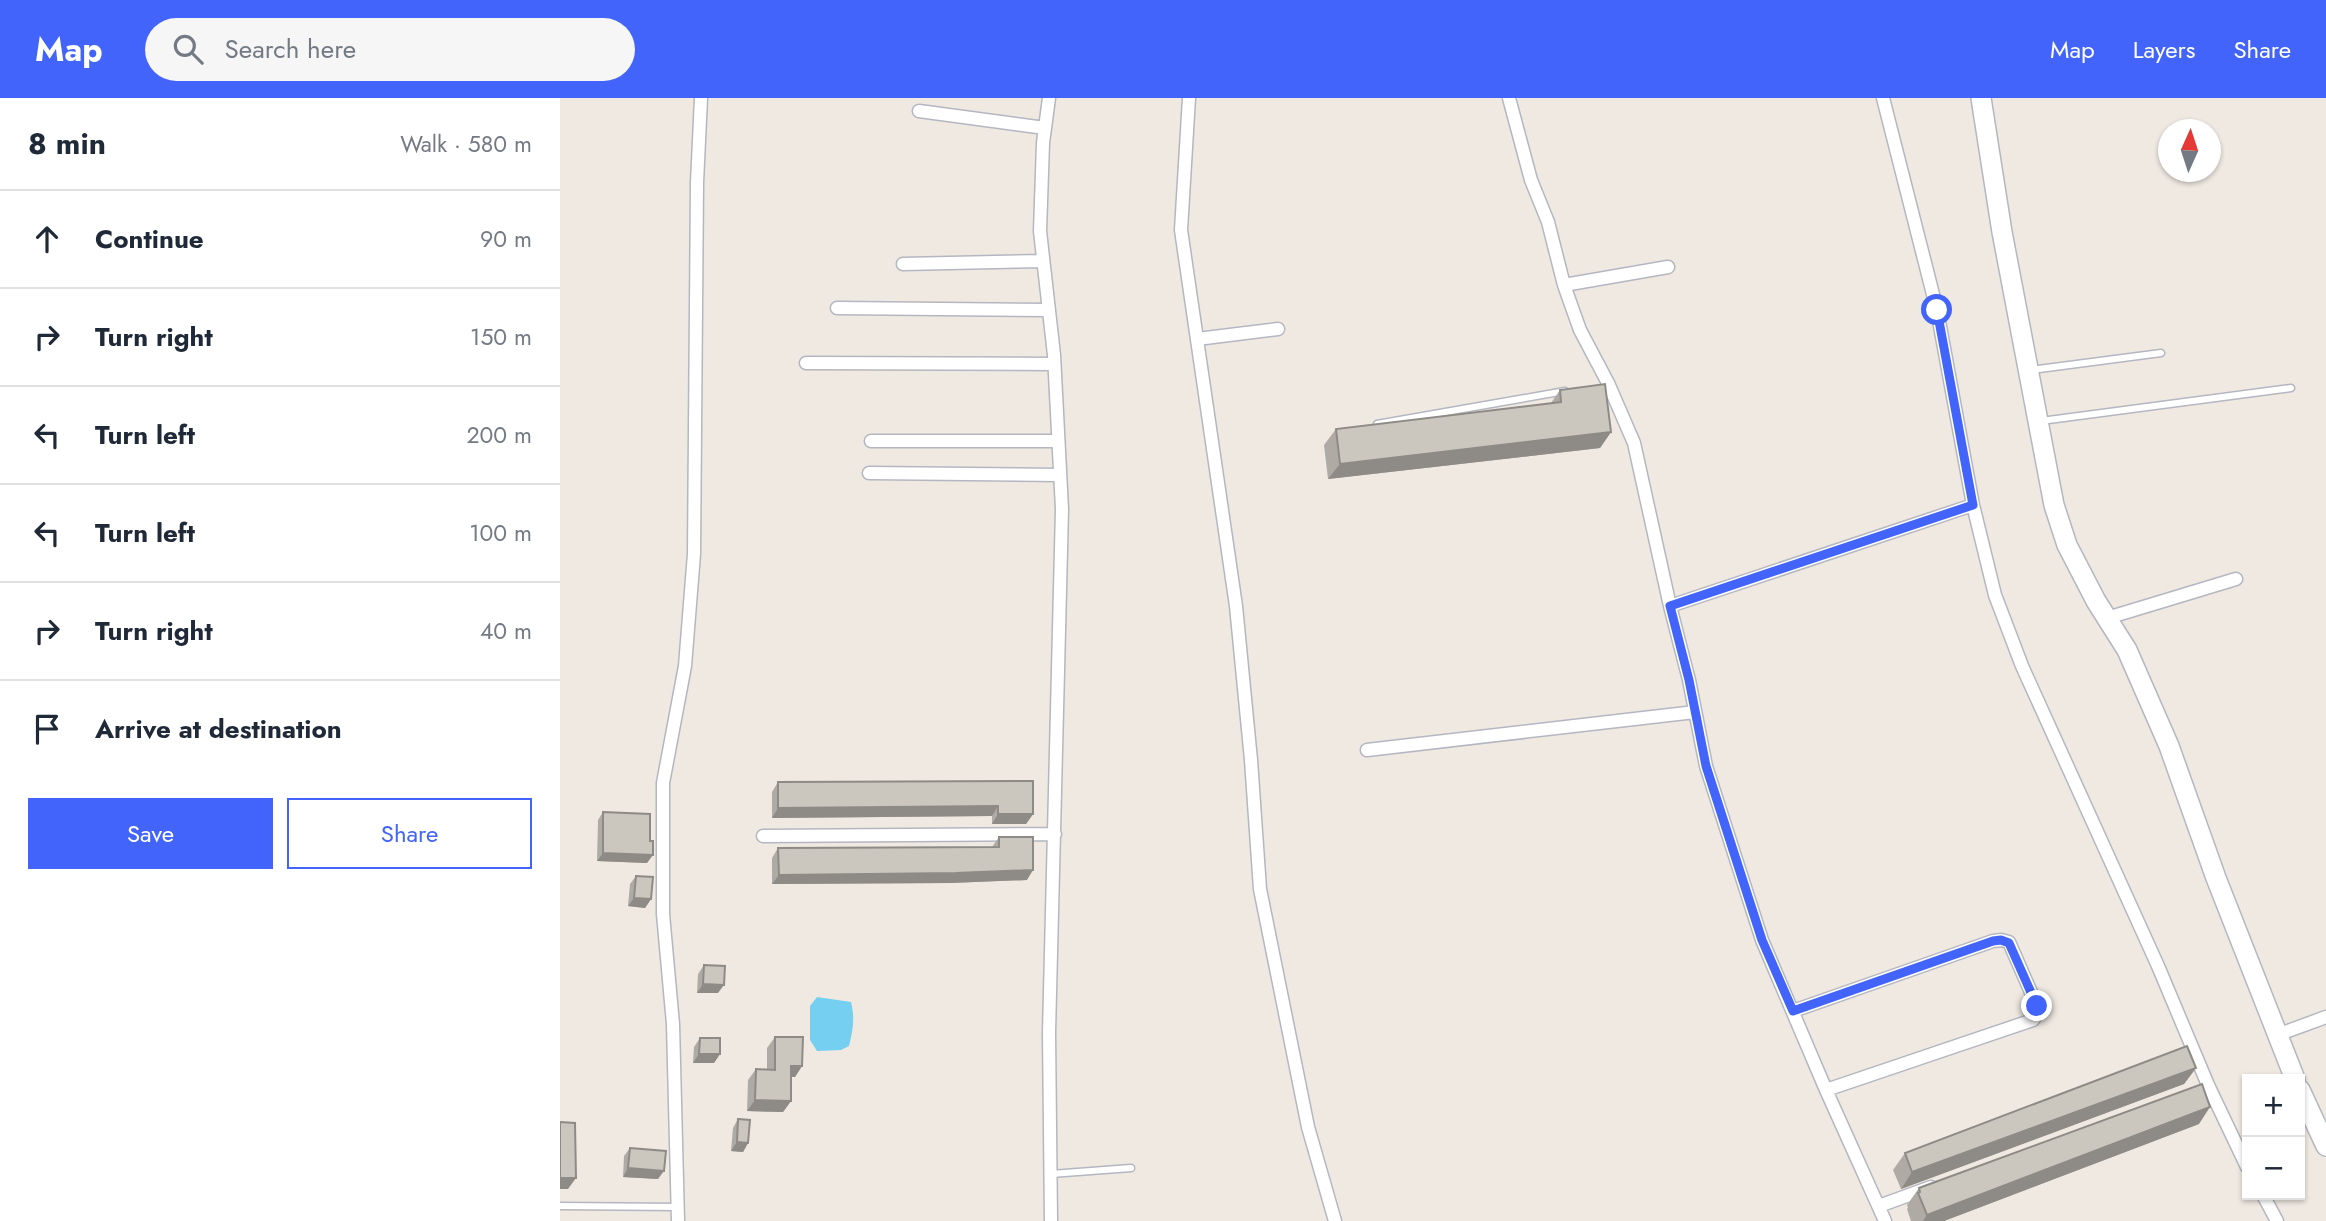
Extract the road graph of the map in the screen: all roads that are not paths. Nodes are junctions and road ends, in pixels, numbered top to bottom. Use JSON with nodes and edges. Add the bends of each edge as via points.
{"nodes":[{"id":1,"x":701,"y":98,"type":"edge"},
{"id":2,"x":1049,"y":98,"type":"edge"},
{"id":3,"x":1189,"y":98,"type":"edge"},
{"id":4,"x":1508,"y":98,"type":"edge"},
{"id":5,"x":1883,"y":98,"type":"edge"},
{"id":6,"x":1981,"y":98,"type":"edge"},
{"id":7,"x":919,"y":111,"type":"dead end"},
{"id":8,"x":1045,"y":128,"type":"junction"},
{"id":9,"x":1044,"y":261,"type":"junction"},
{"id":10,"x":903,"y":264,"type":"dead end"},
{"id":11,"x":1668,"y":267,"type":"dead end"},
{"id":12,"x":1564,"y":285,"type":"junction"},
{"id":13,"x":837,"y":308,"type":"dead end"},
{"id":14,"x":1049,"y":310,"type":"junction"},
{"id":15,"x":1278,"y":329,"type":"dead end"},
{"id":16,"x":1197,"y":339,"type":"junction"},
{"id":17,"x":2161,"y":353,"type":"dead end"},
{"id":18,"x":806,"y":363,"type":"dead end"},
{"id":19,"x":1054,"y":364,"type":"junction"},
{"id":20,"x":2029,"y":370,"type":"junction"},
{"id":21,"x":1608,"y":383,"type":"junction"},
{"id":22,"x":1595,"y":386,"type":"edge"},
{"id":23,"x":2291,"y":388,"type":"dead end"},
{"id":24,"x":1567,"y":391,"type":"edge"},
{"id":25,"x":2039,"y":422,"type":"junction"},
{"id":26,"x":1377,"y":424,"type":"edge"},
{"id":27,"x":871,"y":441,"type":"dead end"},
{"id":28,"x":1058,"y":442,"type":"junction"},
{"id":29,"x":869,"y":473,"type":"dead end"},
{"id":30,"x":1060,"y":475,"type":"junction"},
{"id":31,"x":1973,"y":505,"type":"junction"},
{"id":32,"x":2236,"y":579,"type":"dead end"},
{"id":33,"x":1670,"y":606,"type":"junction"},
{"id":34,"x":2107,"y":618,"type":"junction"},
{"id":35,"x":1695,"y":712,"type":"junction"},
{"id":36,"x":1367,"y":750,"type":"dead end"},
{"id":37,"x":1055,"y":834,"type":"junction"},
{"id":38,"x":763,"y":836,"type":"dead end"},
{"id":39,"x":1793,"y":1011,"type":"junction"},
{"id":40,"x":2326,"y":1017,"type":"edge"},
{"id":41,"x":2277,"y":1035,"type":"junction"},
{"id":42,"x":2293,"y":1074,"type":"edge"},
{"id":43,"x":2207,"y":1085,"type":"junction"},
{"id":44,"x":2193,"y":1089,"type":"edge"},
{"id":45,"x":1826,"y":1090,"type":"junction"},
{"id":46,"x":2305,"y":1101,"type":"edge"},
{"id":47,"x":2326,"y":1146,"type":"edge"},
{"id":48,"x":2242,"y":1157,"type":"edge"},
{"id":49,"x":1131,"y":1168,"type":"dead end"},
{"id":50,"x":1051,"y":1174,"type":"junction"},
{"id":51,"x":1944,"y":1182,"type":"edge"},
{"id":52,"x":2266,"y":1200,"type":"edge"},
{"id":53,"x":560,"y":1206,"type":"edge"},
{"id":54,"x":1879,"y":1206,"type":"junction"},
{"id":55,"x":678,"y":1207,"type":"junction"},
{"id":56,"x":678,"y":1221,"type":"edge"},
{"id":57,"x":1051,"y":1221,"type":"edge"},
{"id":58,"x":1335,"y":1221,"type":"edge"},
{"id":59,"x":1885,"y":1221,"type":"edge"},
{"id":60,"x":2277,"y":1221,"type":"edge"}],
"edges":[{"from":1,"to":55,"type":"street","via":[[692,606],[663,783],[663,914],[673,1024]]},
{"from":2,"to":8,"type":"street"},
{"from":3,"to":16,"type":"street","via":[[1181,230]]},
{"from":4,"to":12,"type":"street"},
{"from":5,"to":31,"type":"street","via":[[1937,310]]},
{"from":6,"to":20,"type":"street"},
{"from":7,"to":8,"type":"street"},
{"from":8,"to":9,"type":"street","via":[[1040,230]]},
{"from":9,"to":10,"type":"street"},
{"from":9,"to":14,"type":"street"},
{"from":11,"to":12,"type":"street"},
{"from":12,"to":21,"type":"street","via":[[1580,330]]},
{"from":13,"to":14,"type":"street"},
{"from":14,"to":19,"type":"street"},
{"from":15,"to":16,"type":"street"},
{"from":16,"to":58,"type":"street","via":[[1236,606],[1260,890],[1308,1127]]},
{"from":17,"to":20,"type":"lane"},
{"from":18,"to":19,"type":"street"},
{"from":19,"to":28,"type":"street"},
{"from":20,"to":25,"type":"street"},
{"from":21,"to":22,"type":"lane"},
{"from":21,"to":33,"type":"street","via":[[1634,443]]},
{"from":23,"to":25,"type":"lane"},
{"from":24,"to":26,"type":"lane"},
{"from":25,"to":34,"type":"street","via":[[2054,505],[2067,545]]},
{"from":27,"to":28,"type":"street"},
{"from":28,"to":30,"type":"street"},
{"from":29,"to":30,"type":"street"},
{"from":30,"to":37,"type":"street"},
{"from":31,"to":33,"type":"street"},
{"from":31,"to":43,"type":"street","via":[[1995,594],[2022,666]]},
{"from":32,"to":34,"type":"street"},
{"from":33,"to":35,"type":"street"},
{"from":34,"to":41,"type":"street","via":[[2127,650],[2168,746]]},
{"from":35,"to":36,"type":"street"},
{"from":35,"to":39,"type":"street","via":[[1706,766],[1762,940]]},
{"from":37,"to":38,"type":"street"},
{"from":37,"to":50,"type":"street","via":[[1049,1032]]},
{"from":39,"to":45,"type":"street"},
{"from":39,"to":45,"type":"street","via":[[2001,940],[2009,943],[2037,1006],[2033,1020]]},
{"from":40,"to":41,"type":"street"},
{"from":41,"to":42,"type":"street"},
{"from":43,"to":44,"type":"street"},
{"from":43,"to":48,"type":"street"},
{"from":45,"to":54,"type":"street"},
{"from":46,"to":47,"type":"street"},
{"from":49,"to":50,"type":"lane"},
{"from":50,"to":57,"type":"street"},
{"from":51,"to":54,"type":"street"},
{"from":52,"to":60,"type":"street"},
{"from":53,"to":55,"type":"lane"},
{"from":54,"to":59,"type":"street"},
{"from":55,"to":56,"type":"street"}]}
